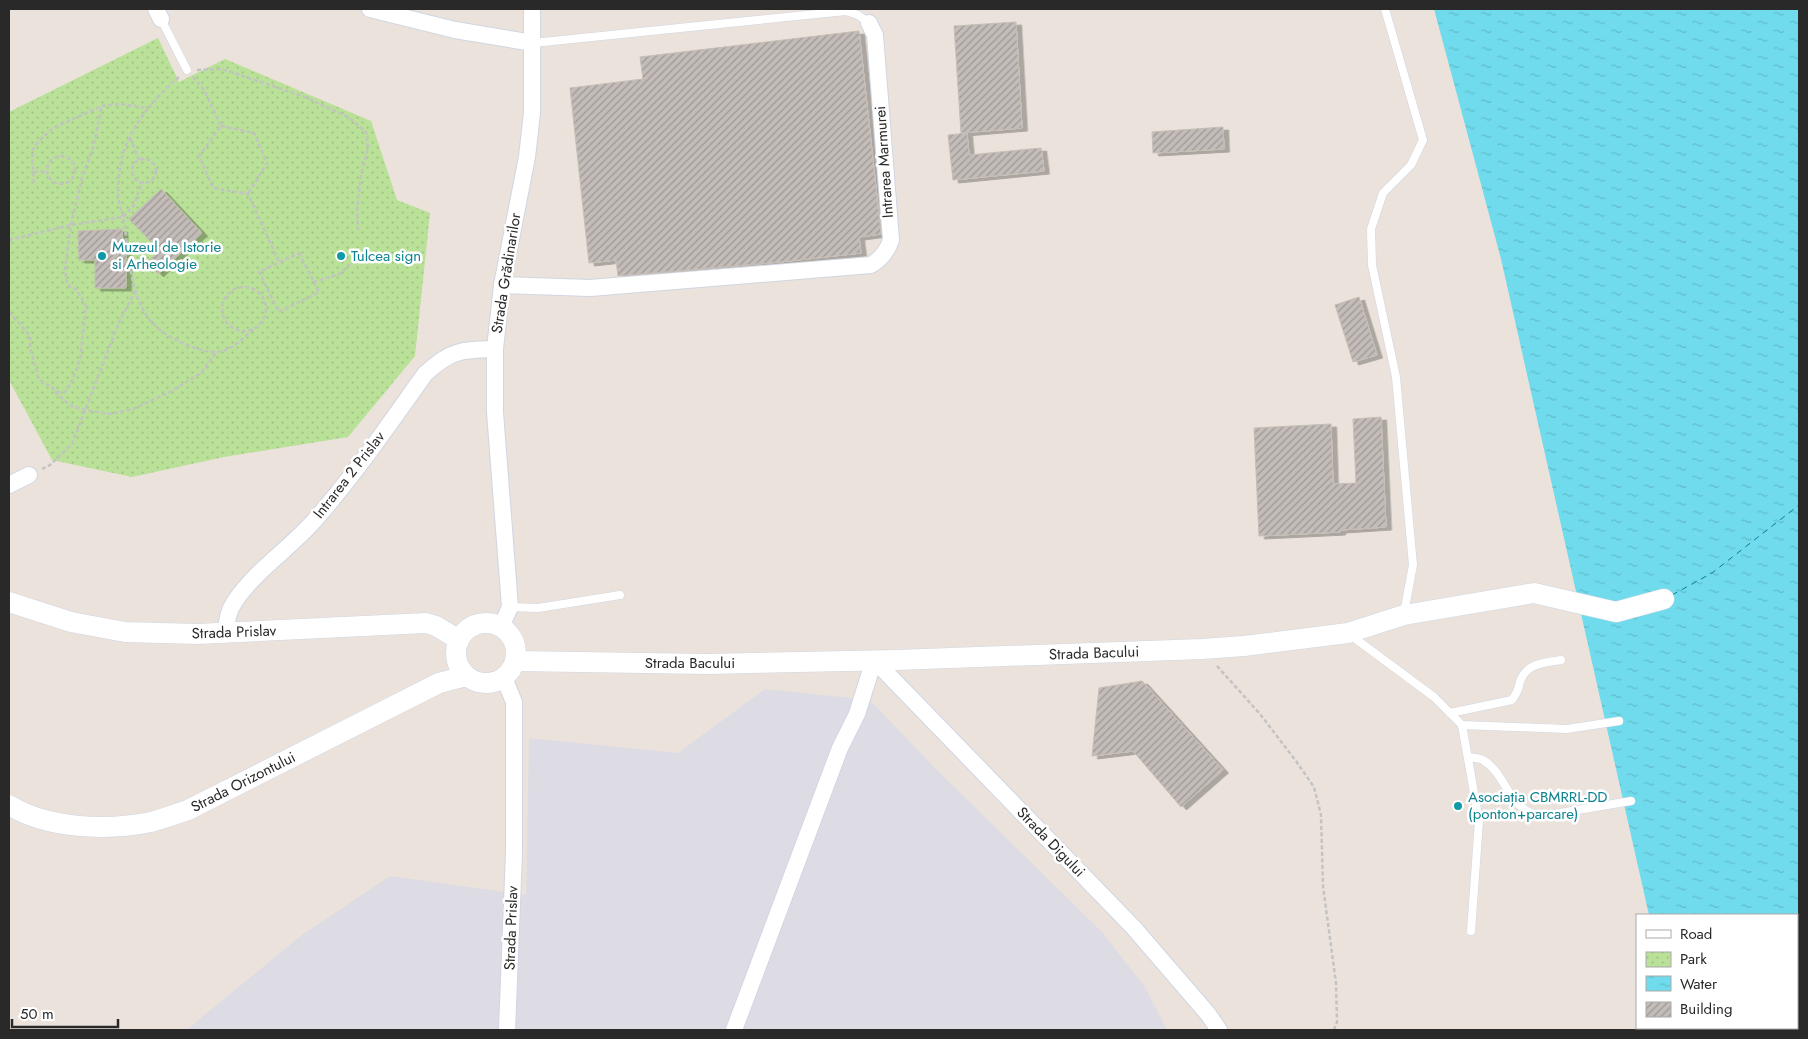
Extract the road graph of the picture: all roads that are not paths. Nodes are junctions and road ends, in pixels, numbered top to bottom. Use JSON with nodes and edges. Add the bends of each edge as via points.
{"nodes":[{"id":1,"x":370,"y":9,"type":"edge"},
{"id":2,"x":532,"y":9,"type":"edge"},
{"id":3,"x":1385,"y":9,"type":"edge"},
{"id":4,"x":158,"y":14,"type":"edge"},
{"id":5,"x":869,"y":23,"type":"joint"},
{"id":6,"x":533,"y":44,"type":"junction"},
{"id":7,"x":187,"y":70,"type":"road end"},
{"id":8,"x":502,"y":285,"type":"junction"},
{"id":9,"x":495,"y":349,"type":"junction"},
{"id":10,"x":30,"y":476,"type":"road end"},
{"id":11,"x":9,"y":485,"type":"edge"},
{"id":12,"x":620,"y":595,"type":"dead end"},
{"id":13,"x":1664,"y":599,"type":"dead end"},
{"id":14,"x":9,"y":602,"type":"edge"},
{"id":15,"x":510,"y":608,"type":"junction"},
{"id":16,"x":1404,"y":615,"type":"junction"},
{"id":17,"x":502,"y":627,"type":"junction"},
{"id":18,"x":226,"y":633,"type":"junction"},
{"id":19,"x":1348,"y":633,"type":"junction"},
{"id":20,"x":459,"y":640,"type":"junction"},
{"id":21,"x":874,"y":660,"type":"junction"},
{"id":22,"x":1561,"y":660,"type":"dead end"},
{"id":23,"x":515,"y":661,"type":"junction"},
{"id":24,"x":466,"y":676,"type":"junction"},
{"id":25,"x":504,"y":678,"type":"junction"},
{"id":26,"x":1450,"y":713,"type":"junction"},
{"id":27,"x":1620,"y":720,"type":"dead end"},
{"id":28,"x":1462,"y":725,"type":"junction"},
{"id":29,"x":1468,"y":757,"type":"junction"},
{"id":30,"x":1631,"y":800,"type":"dead end"},
{"id":31,"x":9,"y":805,"type":"edge"},
{"id":32,"x":1471,"y":931,"type":"dead end"},
{"id":33,"x":507,"y":1030,"type":"edge"},
{"id":34,"x":734,"y":1030,"type":"edge"},
{"id":35,"x":1219,"y":1030,"type":"edge"}],
"edges":[{"from":1,"to":6,"type":"street"},
{"from":2,"to":6,"type":"street","name":"Strada Grădinarilor"},
{"from":3,"to":16,"type":"lane","via":[[1423,140],[1411,165],[1383,193],[1371,230],[1372,265],[1396,377],[1413,565]]},
{"from":4,"to":7,"type":"lane"},
{"from":5,"to":6,"type":"lane","name":"Intrarea Marmurei","via":[[846,11]]},
{"from":5,"to":8,"type":"street","name":"Intrarea Marmurei","via":[[874,35],[890,240],[879,261],[870,266],[590,288]]},
{"from":6,"to":8,"type":"street","name":"Strada Grădinarilor","via":[[528,156]]},
{"from":8,"to":9,"type":"street","name":"Strada Grădinarilor"},
{"from":9,"to":15,"type":"street","name":"Strada Grădinarilor","via":[[495,412]]},
{"from":9,"to":18,"type":"street","name":"Intrarea 2 Prislav","via":[[463,350],[438,362],[425,374],[338,492],[235,601],[226,620]]},
{"from":10,"to":11,"type":"street"},
{"from":12,"to":15,"type":"lane","via":[[538,608]]},
{"from":13,"to":16,"type":"street","name":"Strada Bacului","via":[[1616,612],[1534,593]]},
{"from":14,"to":18,"type":"street","name":"Strada Prislav","via":[[71,622],[125,632]]},
{"from":15,"to":17,"type":"street","name":"Strada Grădinarilor"},
{"from":16,"to":19,"type":"street","name":"Strada Bacului"},
{"from":17,"to":20,"type":"street","via":[[482,623],[473,626]]},
{"from":17,"to":23,"type":"street","via":[[514,642],[517,651]]},
{"from":18,"to":20,"type":"street","name":"Strada Prislav","via":[[426,623]]},
{"from":19,"to":21,"type":"street","name":"Strada Bacului","via":[[1202,649]]},
{"from":19,"to":26,"type":"lane"},
{"from":20,"to":24,"type":"street","via":[[456,659]]},
{"from":21,"to":23,"type":"street","name":"Strada Bacului","via":[[708,664]]},
{"from":21,"to":34,"type":"street","via":[[857,714],[840,748]]},
{"from":21,"to":35,"type":"street","name":"Strada Digului","via":[[1133,928]]},
{"from":22,"to":26,"type":"lane","via":[[1532,665],[1524,673],[1512,700]]},
{"from":23,"to":25,"type":"street"},
{"from":24,"to":25,"type":"street","via":[[485,684]]},
{"from":24,"to":31,"type":"street","name":"Strada Orizontului","via":[[439,683],[188,810],[152,822],[113,827],[74,825],[40,820]]},
{"from":25,"to":33,"type":"street","name":"Strada Prislav","via":[[514,702],[514,853]]},
{"from":26,"to":28,"type":"lane"},
{"from":27,"to":28,"type":"lane","via":[[1567,730]]},
{"from":28,"to":29,"type":"lane"},
{"from":29,"to":30,"type":"lane","via":[[1483,760],[1518,804],[1531,814],[1542,816]]},
{"from":29,"to":32,"type":"lane","via":[[1479,821]]}]}
